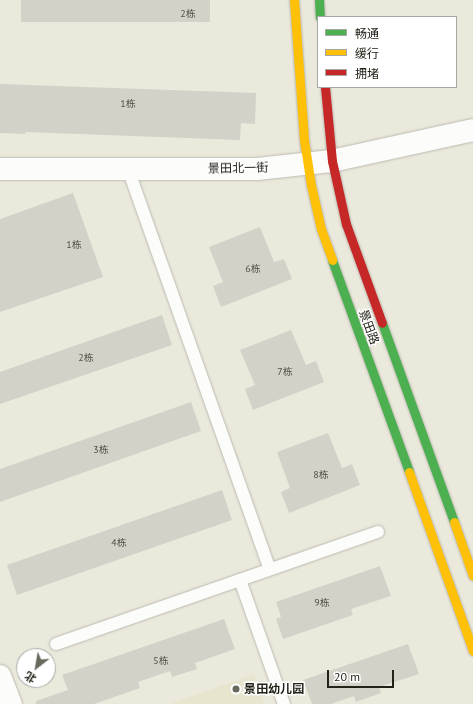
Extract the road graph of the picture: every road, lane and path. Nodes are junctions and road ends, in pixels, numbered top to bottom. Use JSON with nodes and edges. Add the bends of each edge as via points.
{"nodes":[{"id":1,"x":294,"y":0,"type":"edge"},
{"id":2,"x":319,"y":0,"type":"edge"},
{"id":3,"x":320,"y":16,"type":"edge"},
{"id":4,"x":325,"y":88,"type":"edge"},
{"id":5,"x":473,"y":130,"type":"edge"},
{"id":6,"x":332,"y":161,"type":"junction"},
{"id":7,"x":308,"y":164,"type":"junction"},
{"id":8,"x":0,"y":169,"type":"edge"},
{"id":9,"x":128,"y":169,"type":"junction"},
{"id":10,"x":378,"y":532,"type":"dead end"},
{"id":11,"x":270,"y":569,"type":"junction"},
{"id":12,"x":473,"y":576,"type":"edge"},
{"id":13,"x":240,"y":580,"type":"junction"},
{"id":14,"x":56,"y":644,"type":"dead end"},
{"id":15,"x":473,"y":651,"type":"edge"},
{"id":16,"x":0,"y":676,"type":"edge"},
{"id":17,"x":11,"y":704,"type":"edge"},
{"id":18,"x":284,"y":704,"type":"edge"}],
"edges":[{"from":1,"to":7,"type":"main road","name":"景田路"},
{"from":2,"to":3,"type":"main road"},
{"from":4,"to":6,"type":"main road","name":"景田路"},
{"from":5,"to":6,"type":"street","name":"景田北一街"},
{"from":6,"to":7,"type":"street","name":"景田北一街"},
{"from":6,"to":12,"type":"main road","name":"景田路","via":[[346,224]]},
{"from":7,"to":9,"type":"street","name":"景田北一街","via":[[258,169]]},
{"from":7,"to":15,"type":"main road","name":"景田路","via":[[322,229],[332,261]]},
{"from":8,"to":9,"type":"street","name":"景田北一街"},
{"from":9,"to":11,"type":"lane"},
{"from":10,"to":11,"type":"lane"},
{"from":11,"to":13,"type":"lane"},
{"from":13,"to":14,"type":"lane"},
{"from":13,"to":18,"type":"lane"},
{"from":16,"to":17,"type":"street"}]}
